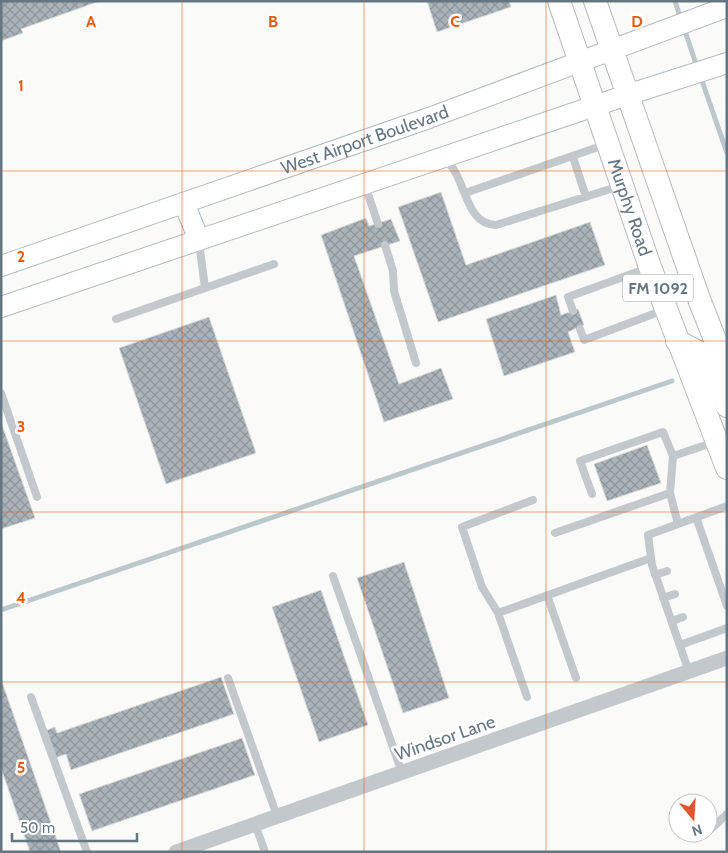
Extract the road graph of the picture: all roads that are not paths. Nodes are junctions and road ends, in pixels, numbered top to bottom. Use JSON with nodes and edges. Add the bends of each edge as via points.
{"nodes":[{"id":1,"x":559,"y":1,"type":"edge"},
{"id":2,"x":595,"y":1,"type":"edge"},
{"id":3,"x":727,"y":6,"type":"edge"},
{"id":4,"x":612,"y":50,"type":"junction"},
{"id":5,"x":580,"y":62,"type":"junction"},
{"id":6,"x":726,"y":64,"type":"edge"},
{"id":7,"x":627,"y":95,"type":"junction"},
{"id":8,"x":594,"y":106,"type":"junction"},
{"id":9,"x":607,"y":144,"type":"junction"},
{"id":10,"x":442,"y":157,"type":"junction"},
{"id":11,"x":573,"y":157,"type":"junction"},
{"id":12,"x":364,"y":184,"type":"junction"},
{"id":13,"x":622,"y":185,"type":"junction"},
{"id":14,"x":465,"y":193,"type":"junction"},
{"id":15,"x":586,"y":197,"type":"junction"},
{"id":16,"x":184,"y":203,"type":"junction"},
{"id":17,"x":378,"y":224,"type":"dead end"},
{"id":18,"x":199,"y":240,"type":"junction"},
{"id":19,"x":385,"y":246,"type":"dead end"},
{"id":20,"x":274,"y":264,"type":"dead end"},
{"id":21,"x":1,"y":266,"type":"edge"},
{"id":22,"x":650,"y":267,"type":"junction"},
{"id":23,"x":205,"y":288,"type":"junction"},
{"id":24,"x":1,"y":307,"type":"edge"},
{"id":25,"x":666,"y":309,"type":"junction"},
{"id":26,"x":573,"y":310,"type":"dead end"},
{"id":27,"x":116,"y":319,"type":"dead end"},
{"id":28,"x":580,"y":329,"type":"dead end"},
{"id":29,"x":677,"y":341,"type":"junction"},
{"id":30,"x":416,"y":363,"type":"dead end"},
{"id":31,"x":727,"y":370,"type":"edge"},
{"id":32,"x":1,"y":393,"type":"edge"},
{"id":33,"x":727,"y":406,"type":"edge"},
{"id":34,"x":722,"y":442,"type":"edge"},
{"id":35,"x":672,"y":456,"type":"junction"},
{"id":36,"x":727,"y":468,"type":"edge"},
{"id":37,"x":592,"y":494,"type":"dead end"},
{"id":38,"x":670,"y":494,"type":"junction"},
{"id":39,"x":37,"y":497,"type":"dead end"},
{"id":40,"x":533,"y":500,"type":"dead end"},
{"id":41,"x":727,"y":506,"type":"edge"},
{"id":42,"x":696,"y":517,"type":"junction"},
{"id":43,"x":678,"y":524,"type":"junction"},
{"id":44,"x":555,"y":533,"type":"dead end"},
{"id":45,"x":651,"y":558,"type":"junction"},
{"id":46,"x":666,"y":572,"type":"dead end"},
{"id":47,"x":656,"y":575,"type":"junction"},
{"id":48,"x":333,"y":576,"type":"dead end"},
{"id":49,"x":676,"y":594,"type":"dead end"},
{"id":50,"x":547,"y":595,"type":"junction"},
{"id":51,"x":664,"y":598,"type":"junction"},
{"id":52,"x":726,"y":604,"type":"edge"},
{"id":53,"x":716,"y":605,"type":"dead end"},
{"id":54,"x":498,"y":613,"type":"junction"},
{"id":55,"x":683,"y":617,"type":"dead end"},
{"id":56,"x":672,"y":621,"type":"junction"},
{"id":57,"x":727,"y":628,"type":"edge"},
{"id":58,"x":680,"y":645,"type":"junction"},
{"id":59,"x":723,"y":662,"type":"edge"},
{"id":60,"x":689,"y":672,"type":"junction"},
{"id":61,"x":228,"y":678,"type":"dead end"},
{"id":62,"x":576,"y":678,"type":"dead end"},
{"id":63,"x":32,"y":697,"type":"dead end"},
{"id":64,"x":527,"y":697,"type":"dead end"},
{"id":65,"x":402,"y":773,"type":"junction"},
{"id":66,"x":277,"y":816,"type":"junction"},
{"id":67,"x":255,"y":824,"type":"junction"},
{"id":68,"x":87,"y":852,"type":"edge"},
{"id":69,"x":176,"y":852,"type":"edge"},
{"id":70,"x":265,"y":852,"type":"edge"}],
"edges":[{"from":1,"to":5,"type":"main road","name":"Murphy Road","number":"FM 1092"},
{"from":2,"to":4,"type":"main road","name":"Murphy Road","number":"FM 1092"},
{"from":3,"to":4,"type":"main road","name":"West Airport Boulevard"},
{"from":4,"to":5,"type":"main road","name":"West Airport Boulevard"},
{"from":4,"to":7,"type":"main road","name":"Murphy Road","number":"FM 1092"},
{"from":5,"to":8,"type":"main road","name":"Murphy Road","number":"FM 1092"},
{"from":5,"to":16,"type":"main road","name":"West Airport Boulevard"},
{"from":6,"to":7,"type":"main road"},
{"from":7,"to":8,"type":"main road"},
{"from":7,"to":31,"type":"main road","name":"Murphy Road","number":"FM 1092"},
{"from":8,"to":9,"type":"main road","name":"Murphy Road","number":"FM 1092"},
{"from":8,"to":10,"type":"main road"},
{"from":9,"to":11,"type":"lane"},
{"from":9,"to":13,"type":"main road","name":"Murphy Road","number":"FM 1092"},
{"from":10,"to":12,"type":"main road"},
{"from":10,"to":14,"type":"lane","via":[[453,166]]},
{"from":11,"to":14,"type":"lane"},
{"from":11,"to":15,"type":"lane"},
{"from":12,"to":17,"type":"lane"},
{"from":12,"to":18,"type":"main road"},
{"from":13,"to":15,"type":"lane"},
{"from":13,"to":22,"type":"main road","name":"Murphy Road","number":"FM 1092"},
{"from":14,"to":15,"type":"lane","via":[[475,216],[490,225]]},
{"from":16,"to":18,"type":"main road"},
{"from":16,"to":21,"type":"main road","name":"West Airport Boulevard"},
{"from":18,"to":23,"type":"lane"},
{"from":18,"to":24,"type":"main road"},
{"from":19,"to":30,"type":"lane","via":[[393,271],[394,292]]},
{"from":20,"to":23,"type":"lane"},
{"from":22,"to":25,"type":"main road","name":"Murphy Road","number":"FM 1092"},
{"from":22,"to":26,"type":"lane","via":[[568,298]]},
{"from":23,"to":27,"type":"lane"},
{"from":25,"to":28,"type":"lane","via":[[584,340]]},
{"from":25,"to":29,"type":"main road","name":"Murphy Road","number":"FM 1092"},
{"from":29,"to":33,"type":"main road","via":[[700,353]]},
{"from":29,"to":34,"type":"main road","name":"Murphy Road","number":"FM 1092"},
{"from":32,"to":39,"type":"lane"},
{"from":34,"to":35,"type":"lane"},
{"from":34,"to":36,"type":"main road","name":"Murphy Road","number":"FM 1092"},
{"from":35,"to":37,"type":"lane","via":[[663,432],[580,461]]},
{"from":35,"to":38,"type":"lane"},
{"from":38,"to":43,"type":"lane"},
{"from":38,"to":44,"type":"lane"},
{"from":40,"to":54,"type":"lane","via":[[462,527],[482,587]]},
{"from":41,"to":42,"type":"lane"},
{"from":42,"to":43,"type":"lane"},
{"from":42,"to":52,"type":"lane","via":[[714,582]]},
{"from":43,"to":45,"type":"lane","via":[[648,536]]},
{"from":45,"to":47,"type":"lane"},
{"from":45,"to":50,"type":"lane"},
{"from":46,"to":47,"type":"lane"},
{"from":47,"to":51,"type":"lane"},
{"from":48,"to":65,"type":"lane"},
{"from":49,"to":51,"type":"lane"},
{"from":50,"to":54,"type":"lane"},
{"from":50,"to":62,"type":"lane"},
{"from":51,"to":56,"type":"lane"},
{"from":52,"to":53,"type":"lane"},
{"from":54,"to":64,"type":"lane"},
{"from":55,"to":56,"type":"lane"},
{"from":56,"to":58,"type":"lane"},
{"from":57,"to":58,"type":"lane"},
{"from":58,"to":60,"type":"lane"},
{"from":59,"to":60,"type":"street","name":"Windsor Lane"},
{"from":60,"to":65,"type":"street","name":"Windsor Lane"},
{"from":61,"to":66,"type":"lane"},
{"from":63,"to":68,"type":"lane"},
{"from":65,"to":66,"type":"street","name":"Windsor Lane"},
{"from":66,"to":67,"type":"street","name":"Windsor Lane"},
{"from":67,"to":69,"type":"street","name":"Windsor Lane"},
{"from":67,"to":70,"type":"lane"}]}
